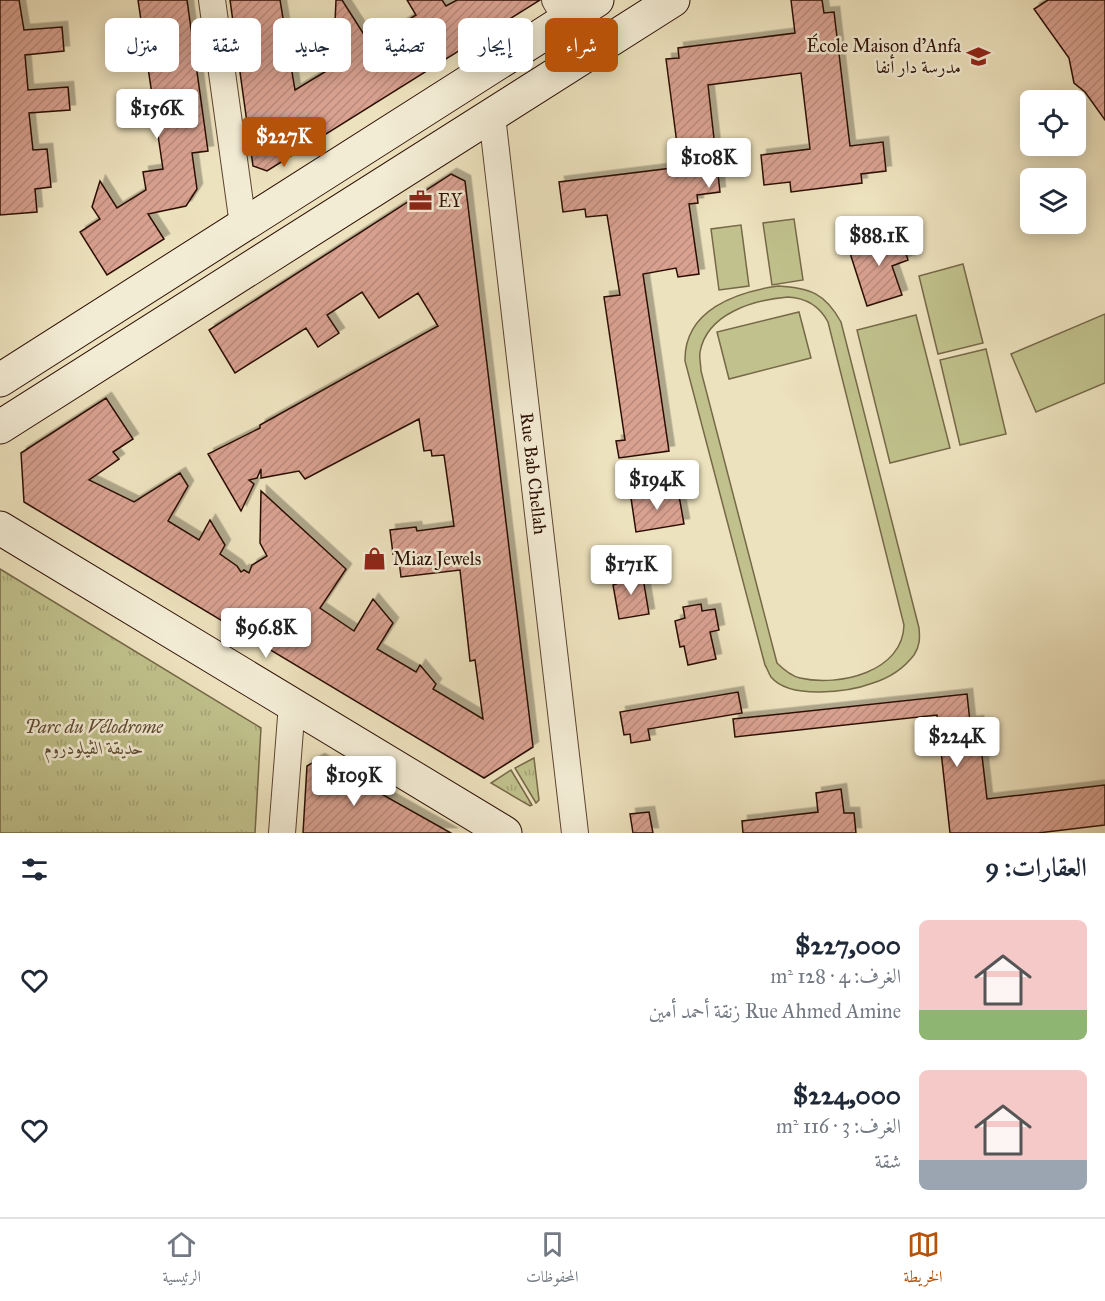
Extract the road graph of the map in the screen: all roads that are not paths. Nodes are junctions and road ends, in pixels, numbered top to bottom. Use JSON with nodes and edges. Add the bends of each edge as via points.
{"nodes":[{"id":1,"x":212,"y":0,"type":"edge"},
{"id":2,"x":597,"y":0,"type":"edge"},
{"id":3,"x":673,"y":0,"type":"edge"},
{"id":4,"x":561,"y":10,"type":"edge"},
{"id":5,"x":492,"y":116,"type":"junction"},
{"id":6,"x":243,"y":225,"type":"junction"},
{"id":7,"x":0,"y":380,"type":"edge"},
{"id":8,"x":0,"y":428,"type":"edge"},
{"id":9,"x":0,"y":528,"type":"edge"},
{"id":10,"x":292,"y":704,"type":"junction"},
{"id":11,"x":282,"y":833,"type":"edge"},
{"id":12,"x":505,"y":833,"type":"edge"},
{"id":13,"x":574,"y":833,"type":"edge"}],
"edges":[{"from":1,"to":6,"type":"street"},
{"from":2,"to":4,"type":"main road"},
{"from":3,"to":5,"type":"main road"},
{"from":4,"to":6,"type":"main road"},
{"from":5,"to":8,"type":"main road"},
{"from":5,"to":13,"type":"street","name":"Rue Bab Chellah"},
{"from":6,"to":7,"type":"main road"},
{"from":9,"to":10,"type":"main road"},
{"from":10,"to":11,"type":"street"},
{"from":10,"to":12,"type":"main road"}]}
